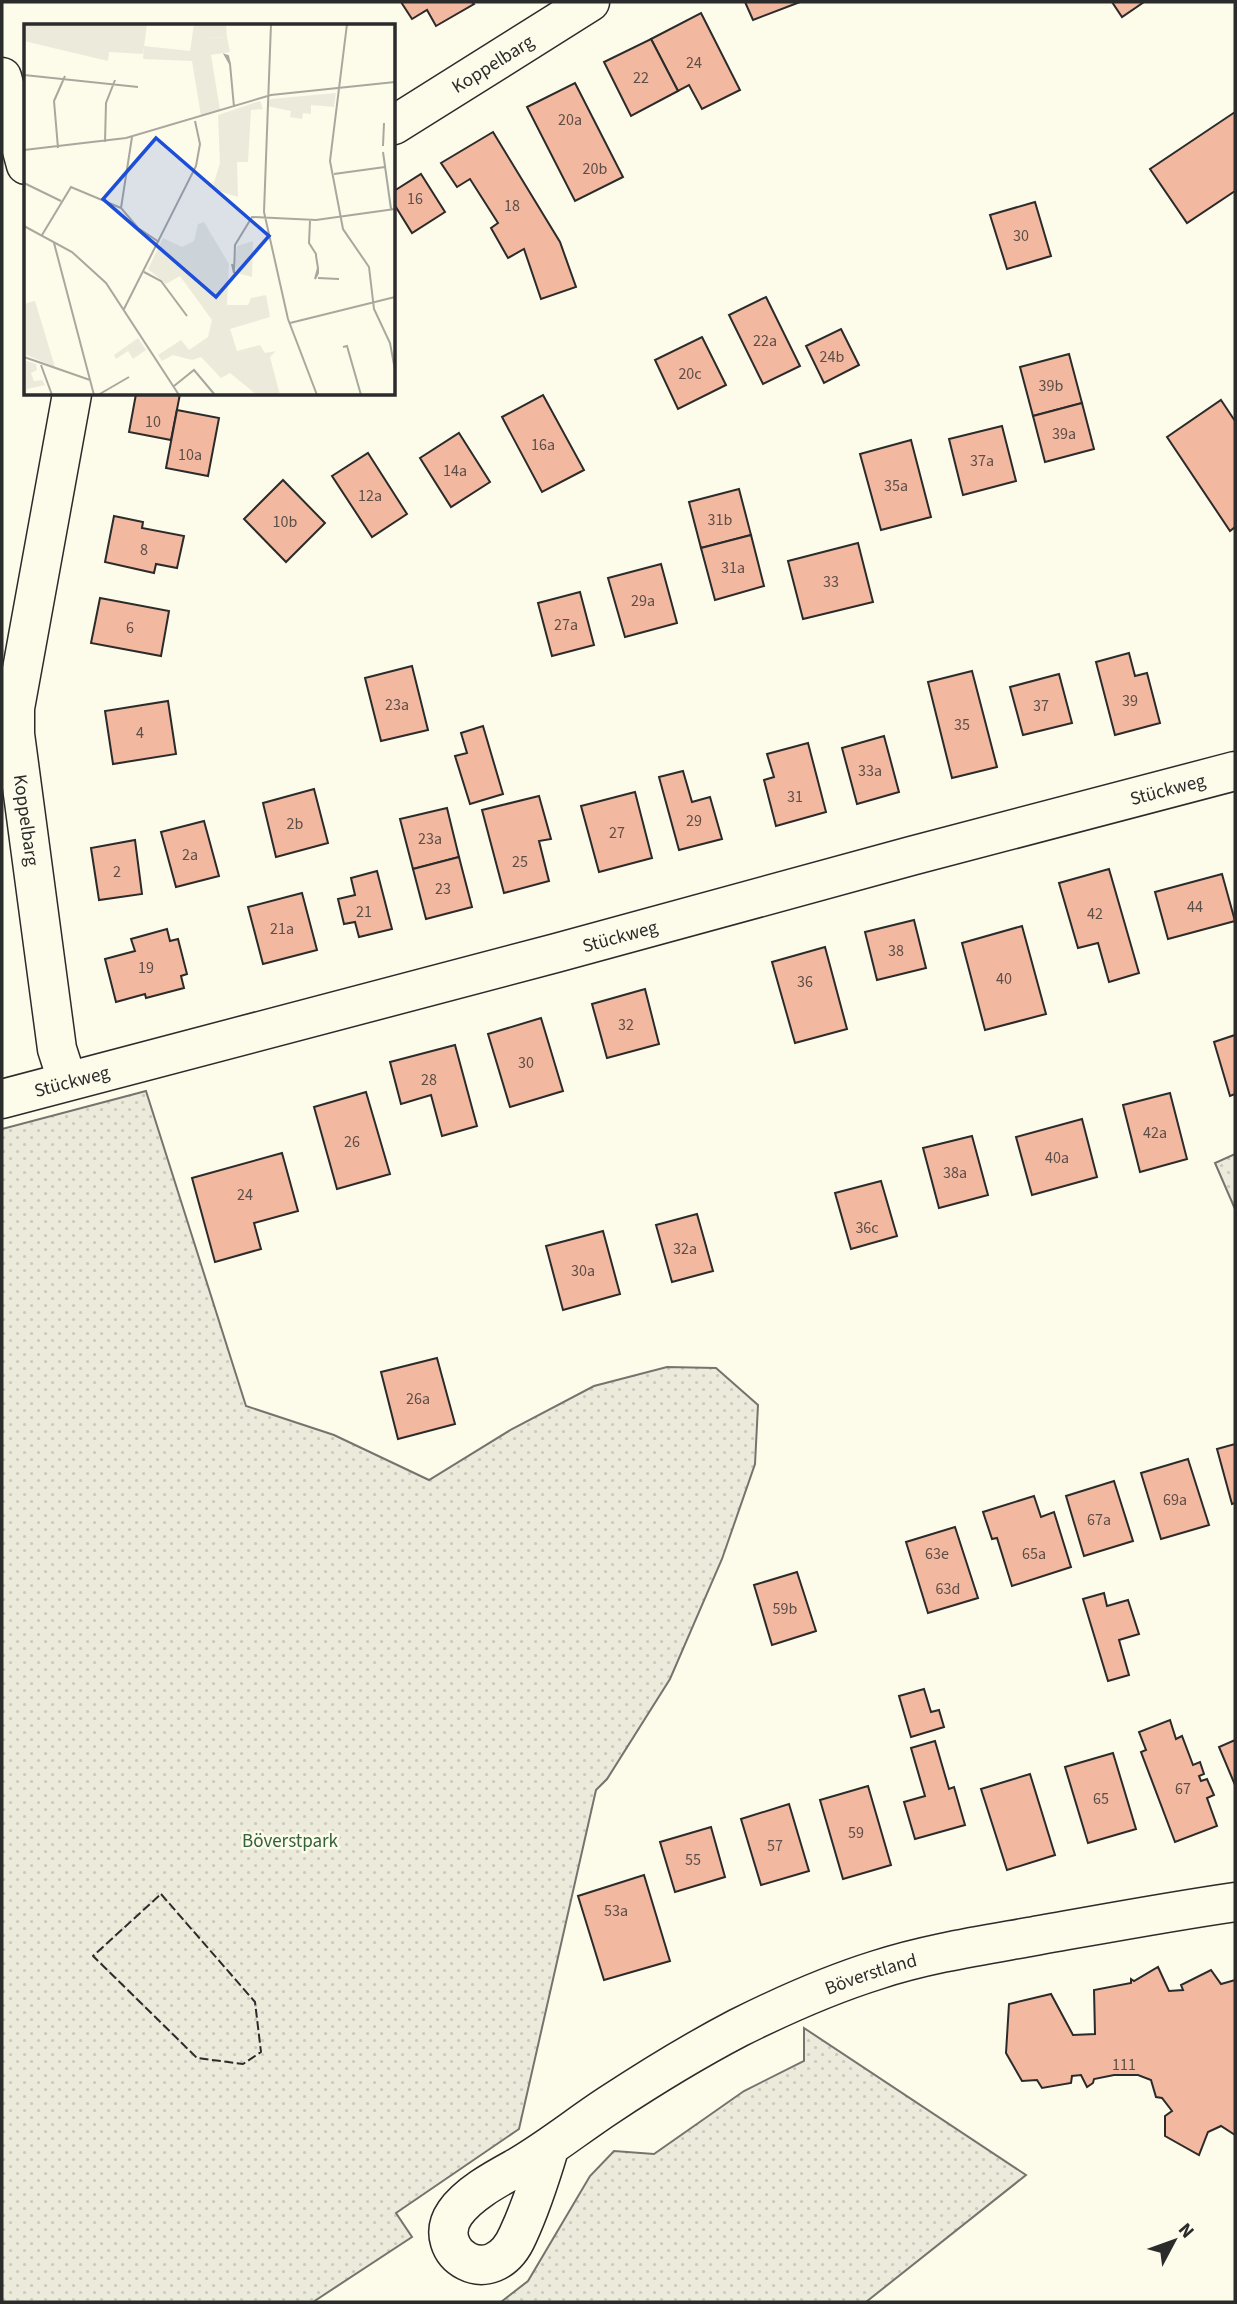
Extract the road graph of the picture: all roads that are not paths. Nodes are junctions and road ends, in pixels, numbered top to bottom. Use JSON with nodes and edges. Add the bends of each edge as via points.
{"nodes":[{"id":1,"x":590,"y":2,"type":"edge"},
{"id":2,"x":2,"y":77,"type":"edge"},
{"id":3,"x":396,"y":124,"type":"edge"},
{"id":4,"x":24,"y":158,"type":"edge"},
{"id":5,"x":72,"y":396,"type":"edge"},
{"id":6,"x":1235,"y":771,"type":"edge"},
{"id":7,"x":67,"y":1080,"type":"junction"},
{"id":8,"x":2,"y":1099,"type":"edge"},
{"id":9,"x":1235,"y":1902,"type":"edge"},
{"id":10,"x":549,"y":2149,"type":"dead end"}],
"edges":[{"from":1,"to":3,"type":"street","name":"Koppelbarg"},
{"from":2,"to":4,"type":"street"},
{"from":5,"to":7,"type":"street","name":"Koppelbarg","via":[[17,695],[15,734],[57,1049]]},
{"from":6,"to":7,"type":"street","name":"Stückweg"},
{"from":7,"to":8,"type":"street","name":"Stückweg"},
{"from":9,"to":10,"type":"street","name":"Böverstland","via":[[928,1955],[875,1970],[737,2029],[607,2106]]}]}
